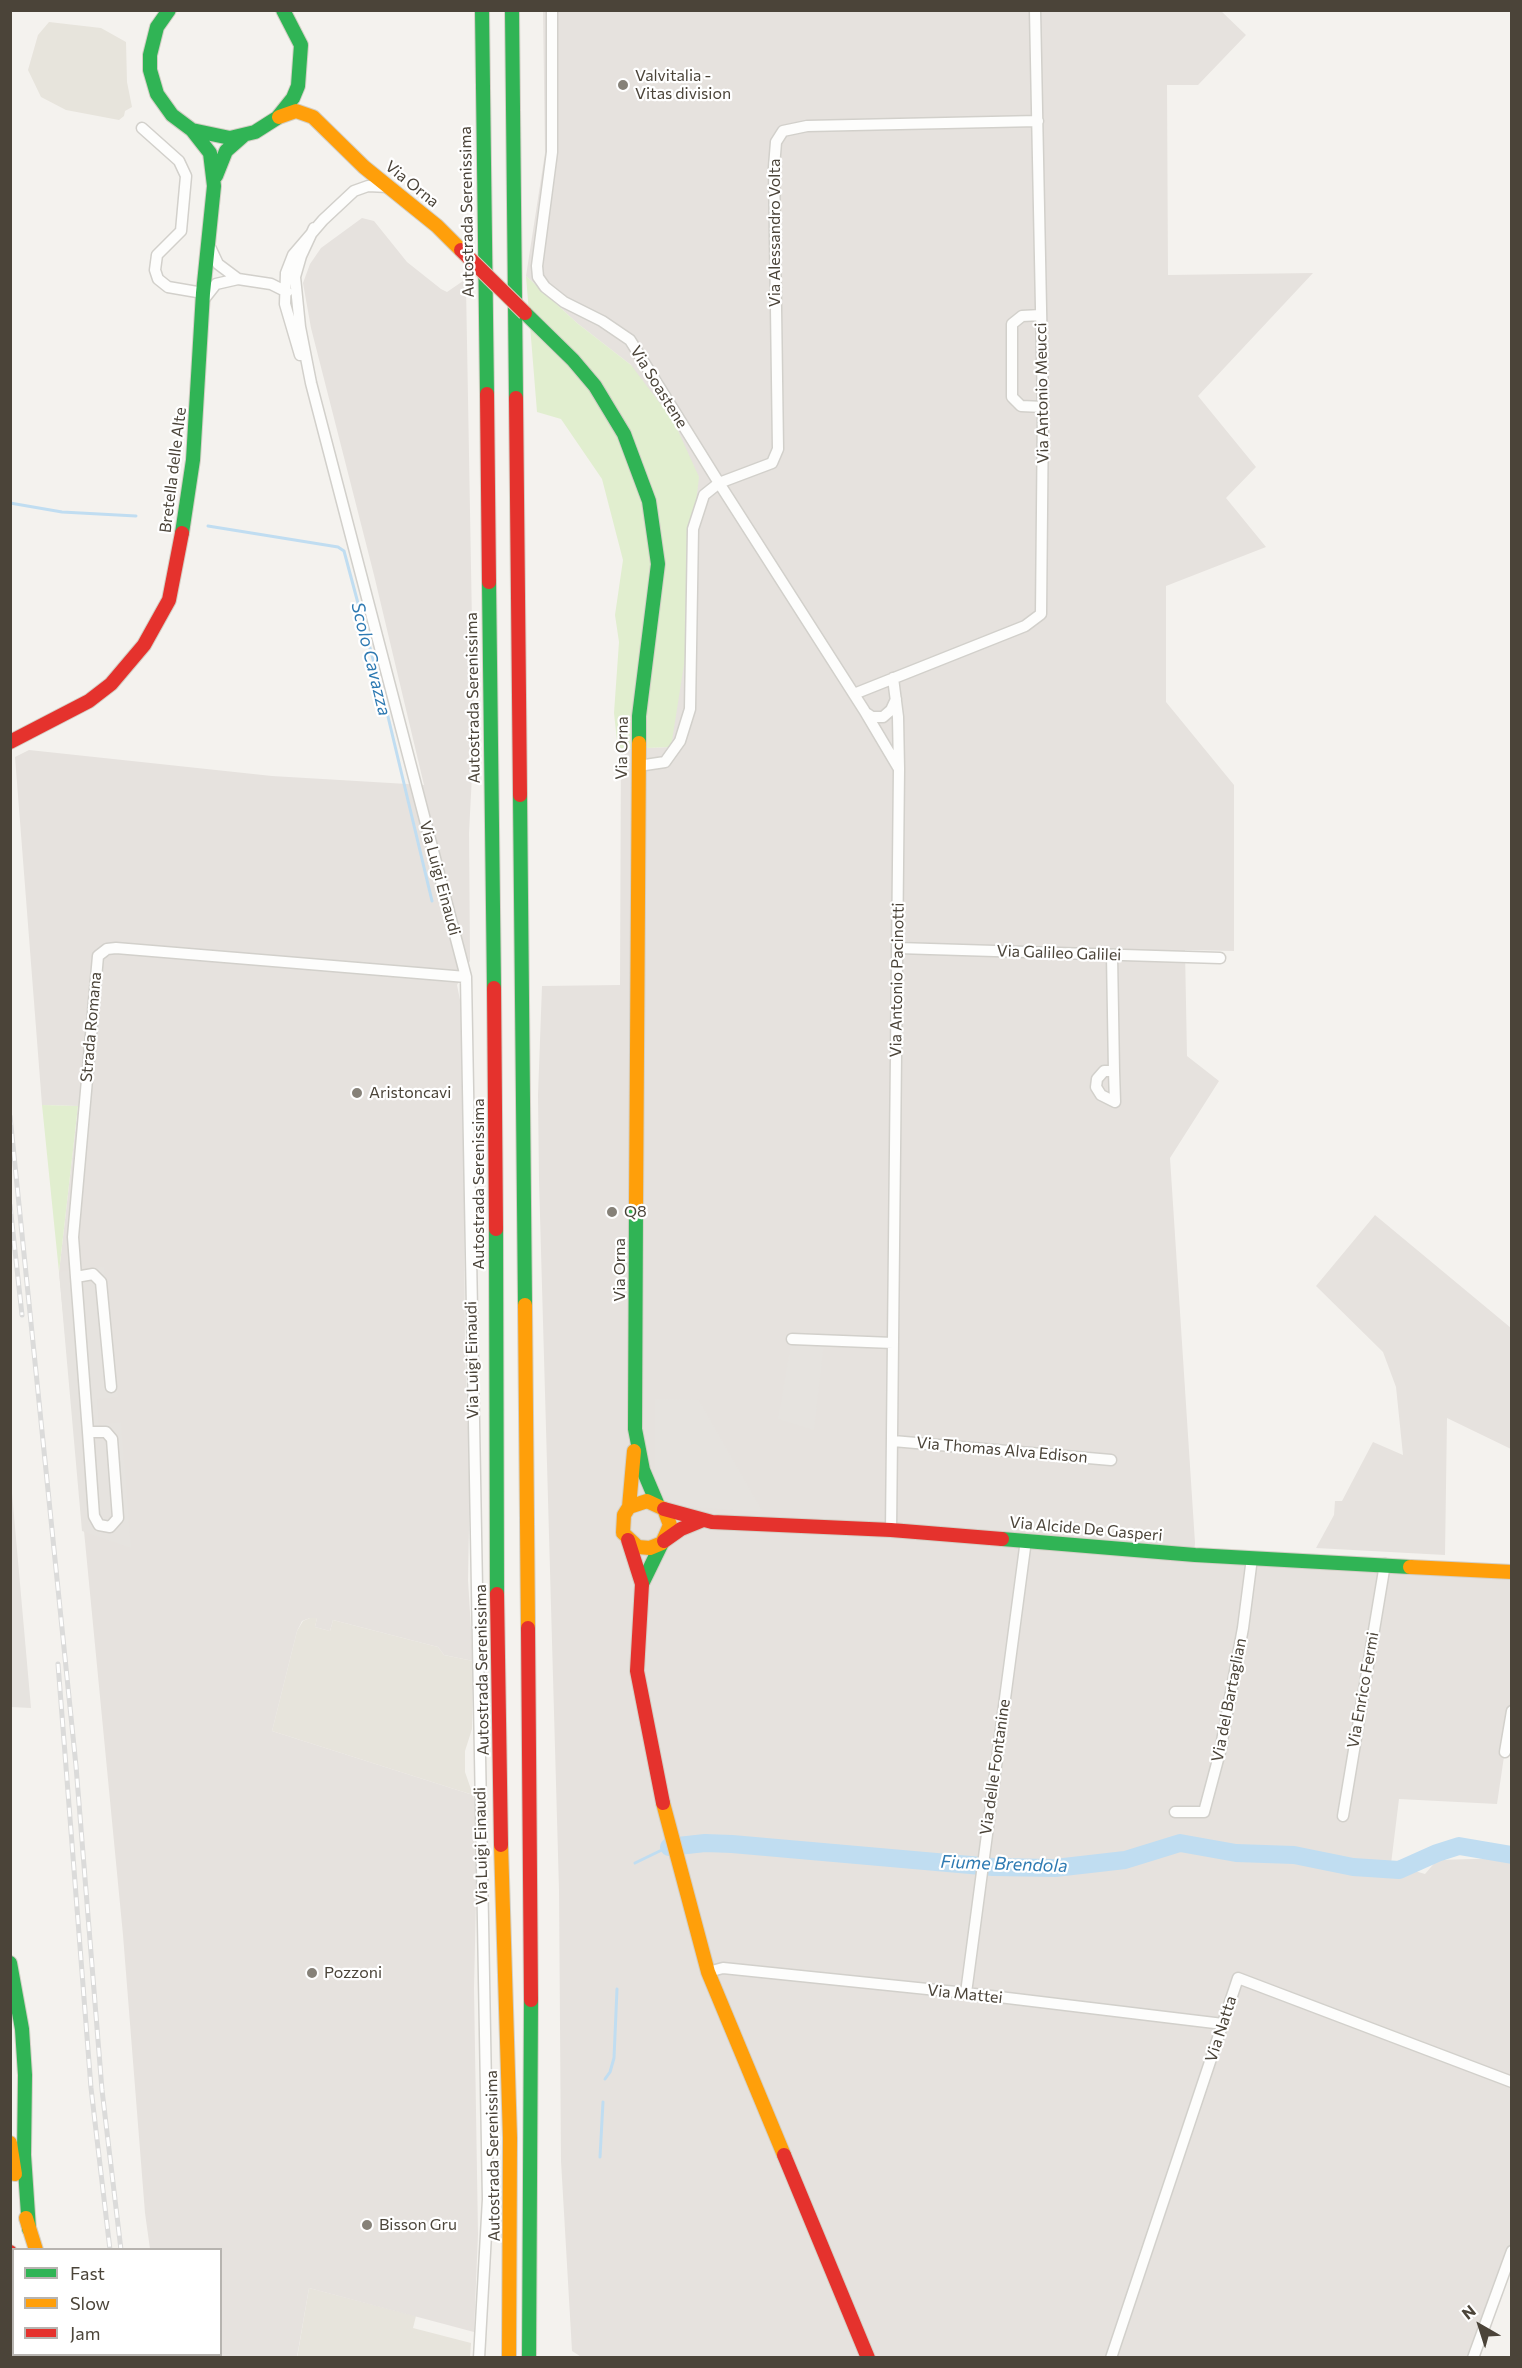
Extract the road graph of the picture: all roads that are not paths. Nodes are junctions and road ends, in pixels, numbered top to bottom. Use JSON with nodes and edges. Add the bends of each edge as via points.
{"nodes":[{"id":1,"x":153,"y":10,"type":"edge"},
{"id":2,"x":169,"y":10,"type":"edge"},
{"id":3,"x":283,"y":10,"type":"edge"},
{"id":4,"x":482,"y":10,"type":"edge"},
{"id":5,"x":512,"y":10,"type":"edge"},
{"id":6,"x":552,"y":10,"type":"edge"},
{"id":7,"x":1035,"y":10,"type":"edge"},
{"id":8,"x":157,"y":27,"type":"junction"},
{"id":9,"x":301,"y":74,"type":"junction"},
{"id":10,"x":277,"y":118,"type":"junction"},
{"id":11,"x":1038,"y":121,"type":"junction"},
{"id":12,"x":320,"y":122,"type":"junction"},
{"id":13,"x":142,"y":128,"type":"dead end"},
{"id":14,"x":192,"y":130,"type":"junction"},
{"id":15,"x":243,"y":136,"type":"junction"},
{"id":16,"x":352,"y":155,"type":"junction"},
{"id":17,"x":214,"y":186,"type":"junction"},
{"id":18,"x":390,"y":188,"type":"junction"},
{"id":19,"x":354,"y":191,"type":"junction"},
{"id":20,"x":314,"y":228,"type":"junction"},
{"id":21,"x":209,"y":233,"type":"junction"},
{"id":22,"x":289,"y":262,"type":"junction"},
{"id":23,"x":238,"y":279,"type":"junction"},
{"id":24,"x":258,"y":281,"type":"junction"},
{"id":25,"x":284,"y":289,"type":"junction"},
{"id":26,"x":203,"y":293,"type":"junction"},
{"id":27,"x":202,"y":310,"type":"junction"},
{"id":28,"x":286,"y":312,"type":"junction"},
{"id":29,"x":1041,"y":315,"type":"junction"},
{"id":30,"x":306,"y":358,"type":"junction"},
{"id":31,"x":311,"y":383,"type":"junction"},
{"id":32,"x":1043,"y":407,"type":"junction"},
{"id":33,"x":718,"y":483,"type":"junction"},
{"id":34,"x":893,"y":678,"type":"junction"},
{"id":35,"x":854,"y":694,"type":"junction"},
{"id":36,"x":896,"y":699,"type":"junction"},
{"id":37,"x":864,"y":710,"type":"junction"},
{"id":38,"x":10,"y":741,"type":"edge"},
{"id":39,"x":638,"y":766,"type":"junction"},
{"id":40,"x":899,"y":769,"type":"junction"},
{"id":41,"x":898,"y":948,"type":"junction"},
{"id":42,"x":1112,"y":955,"type":"junction"},
{"id":43,"x":1220,"y":958,"type":"dead end"},
{"id":44,"x":466,"y":977,"type":"junction"},
{"id":45,"x":1114,"y":1071,"type":"dead end"},
{"id":46,"x":76,"y":1277,"type":"junction"},
{"id":47,"x":792,"y":1339,"type":"dead end"},
{"id":48,"x":893,"y":1343,"type":"junction"},
{"id":49,"x":111,"y":1387,"type":"dead end"},
{"id":50,"x":635,"y":1429,"type":"junction"},
{"id":51,"x":88,"y":1432,"type":"junction"},
{"id":52,"x":893,"y":1441,"type":"junction"},
{"id":53,"x":1111,"y":1460,"type":"dead end"},
{"id":54,"x":660,"y":1506,"type":"junction"},
{"id":55,"x":630,"y":1507,"type":"junction"},
{"id":56,"x":703,"y":1520,"type":"junction"},
{"id":57,"x":891,"y":1530,"type":"junction"},
{"id":58,"x":628,"y":1540,"type":"junction"},
{"id":59,"x":1026,"y":1540,"type":"junction"},
{"id":60,"x":663,"y":1542,"type":"junction"},
{"id":61,"x":1252,"y":1558,"type":"junction"},
{"id":62,"x":1384,"y":1564,"type":"junction"},
{"id":63,"x":1512,"y":1572,"type":"edge"},
{"id":64,"x":642,"y":1584,"type":"junction"},
{"id":65,"x":1512,"y":1712,"type":"edge"},
{"id":66,"x":1505,"y":1752,"type":"dead end"},
{"id":67,"x":1175,"y":1812,"type":"dead end"},
{"id":68,"x":1343,"y":1816,"type":"dead end"},
{"id":69,"x":10,"y":1963,"type":"edge"},
{"id":70,"x":708,"y":1972,"type":"junction"},
{"id":71,"x":966,"y":1994,"type":"junction"},
{"id":72,"x":1223,"y":2024,"type":"junction"},
{"id":73,"x":1512,"y":2082,"type":"edge"},
{"id":74,"x":10,"y":2143,"type":"edge"},
{"id":75,"x":29,"y":2229,"type":"junction"},
{"id":76,"x":35,"y":2248,"type":"edge"},
{"id":77,"x":1512,"y":2251,"type":"edge"},
{"id":78,"x":510,"y":2299,"type":"junction"},
{"id":79,"x":530,"y":2312,"type":"junction"},
{"id":80,"x":479,"y":2358,"type":"edge"},
{"id":81,"x":500,"y":2358,"type":"edge"},
{"id":82,"x":509,"y":2358,"type":"edge"},
{"id":83,"x":529,"y":2358,"type":"edge"},
{"id":84,"x":538,"y":2358,"type":"edge"},
{"id":85,"x":868,"y":2358,"type":"edge"},
{"id":86,"x":1112,"y":2358,"type":"edge"},
{"id":87,"x":1473,"y":2358,"type":"edge"}],
"edges":[{"from":1,"to":8,"type":"main road"},
{"from":2,"to":8,"type":"main road"},
{"from":3,"to":9,"type":"main road","via":[[301,45]]},
{"from":4,"to":78,"type":"main road","name":"Autostrada Serenissima","via":[[497,1571]]},
{"from":5,"to":79,"type":"main road","via":[[531,1977]]},
{"from":6,"to":33,"type":"street","name":"Via Soastene","via":[[552,152],[538,277],[564,302],[630,340]]},
{"from":7,"to":11,"type":"street","name":"Via Antonio Meucci"},
{"from":8,"to":14,"type":"main road","via":[[150,55],[152,82],[163,105]]},
{"from":9,"to":10,"type":"main road","via":[[293,98]]},
{"from":9,"to":12,"type":"main road","name":"Via Orna","via":[[306,97]]},
{"from":10,"to":12,"type":"main road","name":"Via Orna","via":[[301,112]]},
{"from":10,"to":15,"type":"main road"},
{"from":11,"to":29,"type":"street","name":"Via Antonio Meucci"},
{"from":11,"to":33,"type":"street","name":"Via Alessandro Volta","via":[[807,126],[783,131],[776,142],[774,167],[776,457],[772,463]]},
{"from":12,"to":16,"type":"main road","name":"Via Orna"},
{"from":13,"to":26,"type":"street","via":[[179,161],[186,176],[181,231],[157,255],[154,270],[168,287]]},
{"from":14,"to":15,"type":"main road","via":[[217,137]]},
{"from":14,"to":17,"type":"main road","name":"Bretella delle Alte","via":[[210,153]]},
{"from":15,"to":17,"type":"main road","via":[[222,156]]},
{"from":16,"to":18,"type":"main road","name":"Via Orna"},
{"from":16,"to":19,"type":"street","via":[[360,176]]},
{"from":17,"to":21,"type":"main road","name":"Bretella delle Alte"},
{"from":18,"to":19,"type":"street","via":[[368,186]]},
{"from":18,"to":39,"type":"main road","name":"Via Orna","bridge":true,"via":[[437,226],[573,360],[612,411],[635,457],[649,501],[658,564],[639,716]]},
{"from":19,"to":20,"type":"street","name":"Via Luigi Einaudi"},
{"from":20,"to":22,"type":"street","name":"Via Luigi Einaudi"},
{"from":20,"to":30,"type":"street","name":"Via Luigi Einaudi","via":[[295,277],[295,300]]},
{"from":21,"to":23,"type":"street","via":[[216,261]]},
{"from":21,"to":26,"type":"main road","name":"Bretella delle Alte"},
{"from":22,"to":24,"type":"street","name":"Via Luigi Einaudi","via":[[276,276]]},
{"from":22,"to":25,"type":"street","name":"Via Luigi Einaudi"},
{"from":23,"to":24,"type":"street"},
{"from":23,"to":27,"type":"street","via":[[212,287]]},
{"from":24,"to":25,"type":"street"},
{"from":24,"to":28,"type":"street","name":"Via Luigi Einaudi","via":[[272,289]]},
{"from":25,"to":28,"type":"street","name":"Via Luigi Einaudi"},
{"from":25,"to":30,"type":"street","name":"Via Luigi Einaudi","via":[[291,301]]},
{"from":26,"to":27,"type":"main road","name":"Bretella delle Alte"},
{"from":27,"to":38,"type":"main road","name":"Bretella delle Alte","via":[[193,460],[169,600],[144,645],[111,684],[89,701]]},
{"from":28,"to":31,"type":"street","name":"Via Luigi Einaudi"},
{"from":29,"to":32,"type":"street","name":"Via Antonio Meucci"},
{"from":29,"to":32,"type":"street","via":[[1022,315],[1012,324],[1012,397],[1021,406]]},
{"from":30,"to":31,"type":"street","name":"Via Luigi Einaudi"},
{"from":31,"to":44,"type":"street","name":"Via Luigi Einaudi"},
{"from":32,"to":34,"type":"street","name":"Via Antonio Meucci","via":[[1041,614],[1025,626]]},
{"from":33,"to":35,"type":"street"},
{"from":33,"to":39,"type":"street","via":[[704,495],[693,529],[690,709],[680,741],[665,762]]},
{"from":34,"to":35,"type":"street","name":"Via Antonio Meucci"},
{"from":34,"to":36,"type":"street"},
{"from":35,"to":37,"type":"street"},
{"from":36,"to":37,"type":"street","via":[[883,717],[872,717]]},
{"from":36,"to":40,"type":"street","name":"Via Antonio Pacinotti"},
{"from":37,"to":40,"type":"street"},
{"from":39,"to":50,"type":"main road","name":"Via Orna"},
{"from":40,"to":41,"type":"street","name":"Via Antonio Pacinotti"},
{"from":41,"to":42,"type":"street","name":"Via Galileo Galilei"},
{"from":41,"to":48,"type":"street","name":"Via Antonio Pacinotti"},
{"from":42,"to":43,"type":"street","name":"Via Galileo Galilei"},
{"from":42,"to":45,"type":"street"},
{"from":44,"to":46,"type":"street","name":"Strada Romana","via":[[107,949],[98,956],[73,1220]]},
{"from":44,"to":80,"type":"street","name":"Via Luigi Einaudi","via":[[488,2199]]},
{"from":46,"to":49,"type":"street","via":[[93,1274],[101,1282]]},
{"from":46,"to":51,"type":"street","name":"Strada Romana"},
{"from":47,"to":48,"type":"street"},
{"from":48,"to":52,"type":"street","name":"Via Antonio Pacinotti"},
{"from":50,"to":54,"type":"main road","name":"Via Orna","via":[[643,1470]]},
{"from":50,"to":55,"type":"main road"},
{"from":51,"to":51,"type":"street","name":"Strada Romana","via":[[94,1516],[99,1526],[110,1527],[118,1518],[112,1439],[106,1432]]},
{"from":52,"to":53,"type":"street","name":"Via Thomas Alva Edison"},
{"from":52,"to":57,"type":"street","name":"Via Antonio Pacinotti"},
{"from":54,"to":55,"type":"main road","via":[[647,1501]]},
{"from":54,"to":56,"type":"main road"},
{"from":54,"to":60,"type":"main road","via":[[670,1525]]},
{"from":55,"to":58,"type":"main road","via":[[622,1524]]},
{"from":56,"to":57,"type":"main road","name":"Via Alcide De Gasperi"},
{"from":56,"to":60,"type":"main road","name":"Via Alcide De Gasperi"},
{"from":57,"to":59,"type":"main road","name":"Via Alcide De Gasperi"},
{"from":58,"to":60,"type":"main road","via":[[644,1549]]},
{"from":58,"to":64,"type":"main road"},
{"from":59,"to":61,"type":"main road","name":"Via Alcide De Gasperi"},
{"from":59,"to":71,"type":"street","name":"Via delle Fontanine"},
{"from":60,"to":64,"type":"main road"},
{"from":61,"to":62,"type":"main road","name":"Via Alcide De Gasperi"},
{"from":61,"to":67,"type":"street","name":"Via del Bartaglian","via":[[1244,1628],[1204,1812]]},
{"from":62,"to":63,"type":"main road","name":"Via Alcide De Gasperi"},
{"from":62,"to":68,"type":"street","name":"Via Enrico Fermi"},
{"from":64,"to":70,"type":"main road","via":[[638,1671],[669,1828]]},
{"from":65,"to":66,"type":"street"},
{"from":69,"to":75,"type":"main road","via":[[22,2029]]},
{"from":70,"to":71,"type":"street","name":"Via Mattei","via":[[723,1968]]},
{"from":70,"to":85,"type":"main road"},
{"from":71,"to":72,"type":"street","name":"Via Mattei"},
{"from":72,"to":73,"type":"street","name":"Via Natta","via":[[1238,1978]]},
{"from":72,"to":86,"type":"street","name":"Via Natta"},
{"from":74,"to":75,"type":"main road"},
{"from":75,"to":76,"type":"main road"},
{"from":77,"to":87,"type":"street"},
{"from":78,"to":81,"type":"main road"},
{"from":78,"to":82,"type":"main road","name":"Autostrada Serenissima"},
{"from":79,"to":83,"type":"main road"},
{"from":79,"to":84,"type":"main road"}]}
